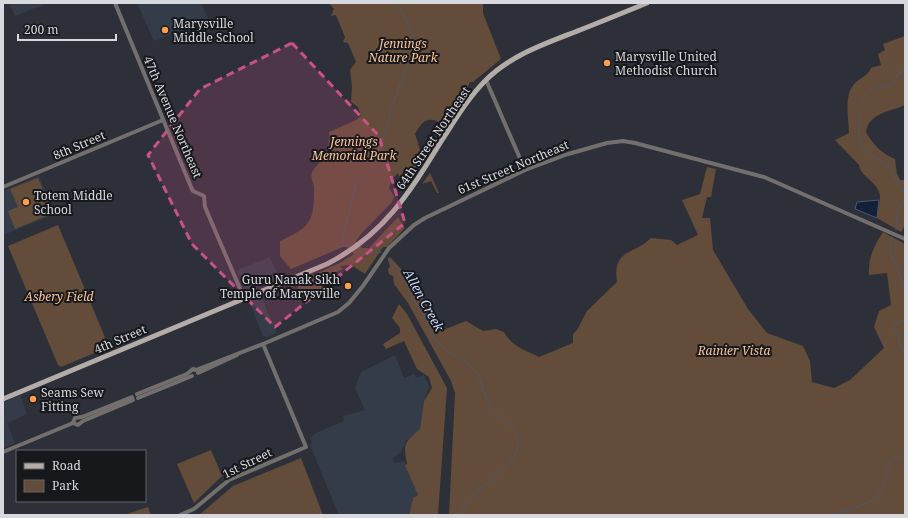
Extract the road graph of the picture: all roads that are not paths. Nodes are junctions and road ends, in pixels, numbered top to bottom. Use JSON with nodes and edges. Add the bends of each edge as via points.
{"nodes":[{"id":1,"x":115,"y":3,"type":"edge"},
{"id":2,"x":647,"y":3,"type":"edge"},
{"id":3,"x":486,"y":80,"type":"junction"},
{"id":4,"x":163,"y":120,"type":"junction"},
{"id":5,"x":525,"y":170,"type":"junction"},
{"id":6,"x":3,"y":187,"type":"edge"},
{"id":7,"x":905,"y":239,"type":"edge"},
{"id":8,"x":244,"y":298,"type":"junction"},
{"id":9,"x":263,"y":344,"type":"junction"},
{"id":10,"x":197,"y":371,"type":"junction"},
{"id":11,"x":191,"y":374,"type":"junction"},
{"id":12,"x":3,"y":398,"type":"edge"},
{"id":13,"x":3,"y":452,"type":"edge"},
{"id":14,"x":180,"y":515,"type":"edge"}],
"edges":[{"from":1,"to":4,"type":"street","name":"47th Avenue Northeast"},
{"from":2,"to":3,"type":"main road","name":"64th Street Northeast","via":[[545,44],[503,66]]},
{"from":3,"to":5,"type":"street"},
{"from":3,"to":8,"type":"main road","name":"64th Street Northeast","via":[[469,100],[398,207],[362,243],[327,264]]},
{"from":4,"to":6,"type":"street","name":"8th Street"},
{"from":4,"to":8,"type":"street","name":"47th Avenue Northeast","via":[[193,191],[204,196],[205,206]]},
{"from":5,"to":7,"type":"street","name":"61st Street Northeast","via":[[587,148],[623,141],[758,175]]},
{"from":5,"to":9,"type":"street","name":"61st Street Northeast","via":[[414,225],[389,248],[363,286],[338,312]]},
{"from":8,"to":12,"type":"main road","name":"4th Street"},
{"from":9,"to":10,"type":"street","name":"61st Street Northeast"},
{"from":9,"to":14,"type":"street","name":"1st Street","via":[[306,447],[229,480],[194,509]]},
{"from":10,"to":11,"type":"street","via":[[193,369]]},
{"from":10,"to":11,"type":"street","via":[[196,377]]},
{"from":11,"to":13,"type":"street","via":[[138,396],[134,394],[133,398],[80,420],[77,426],[73,423]]}]}
